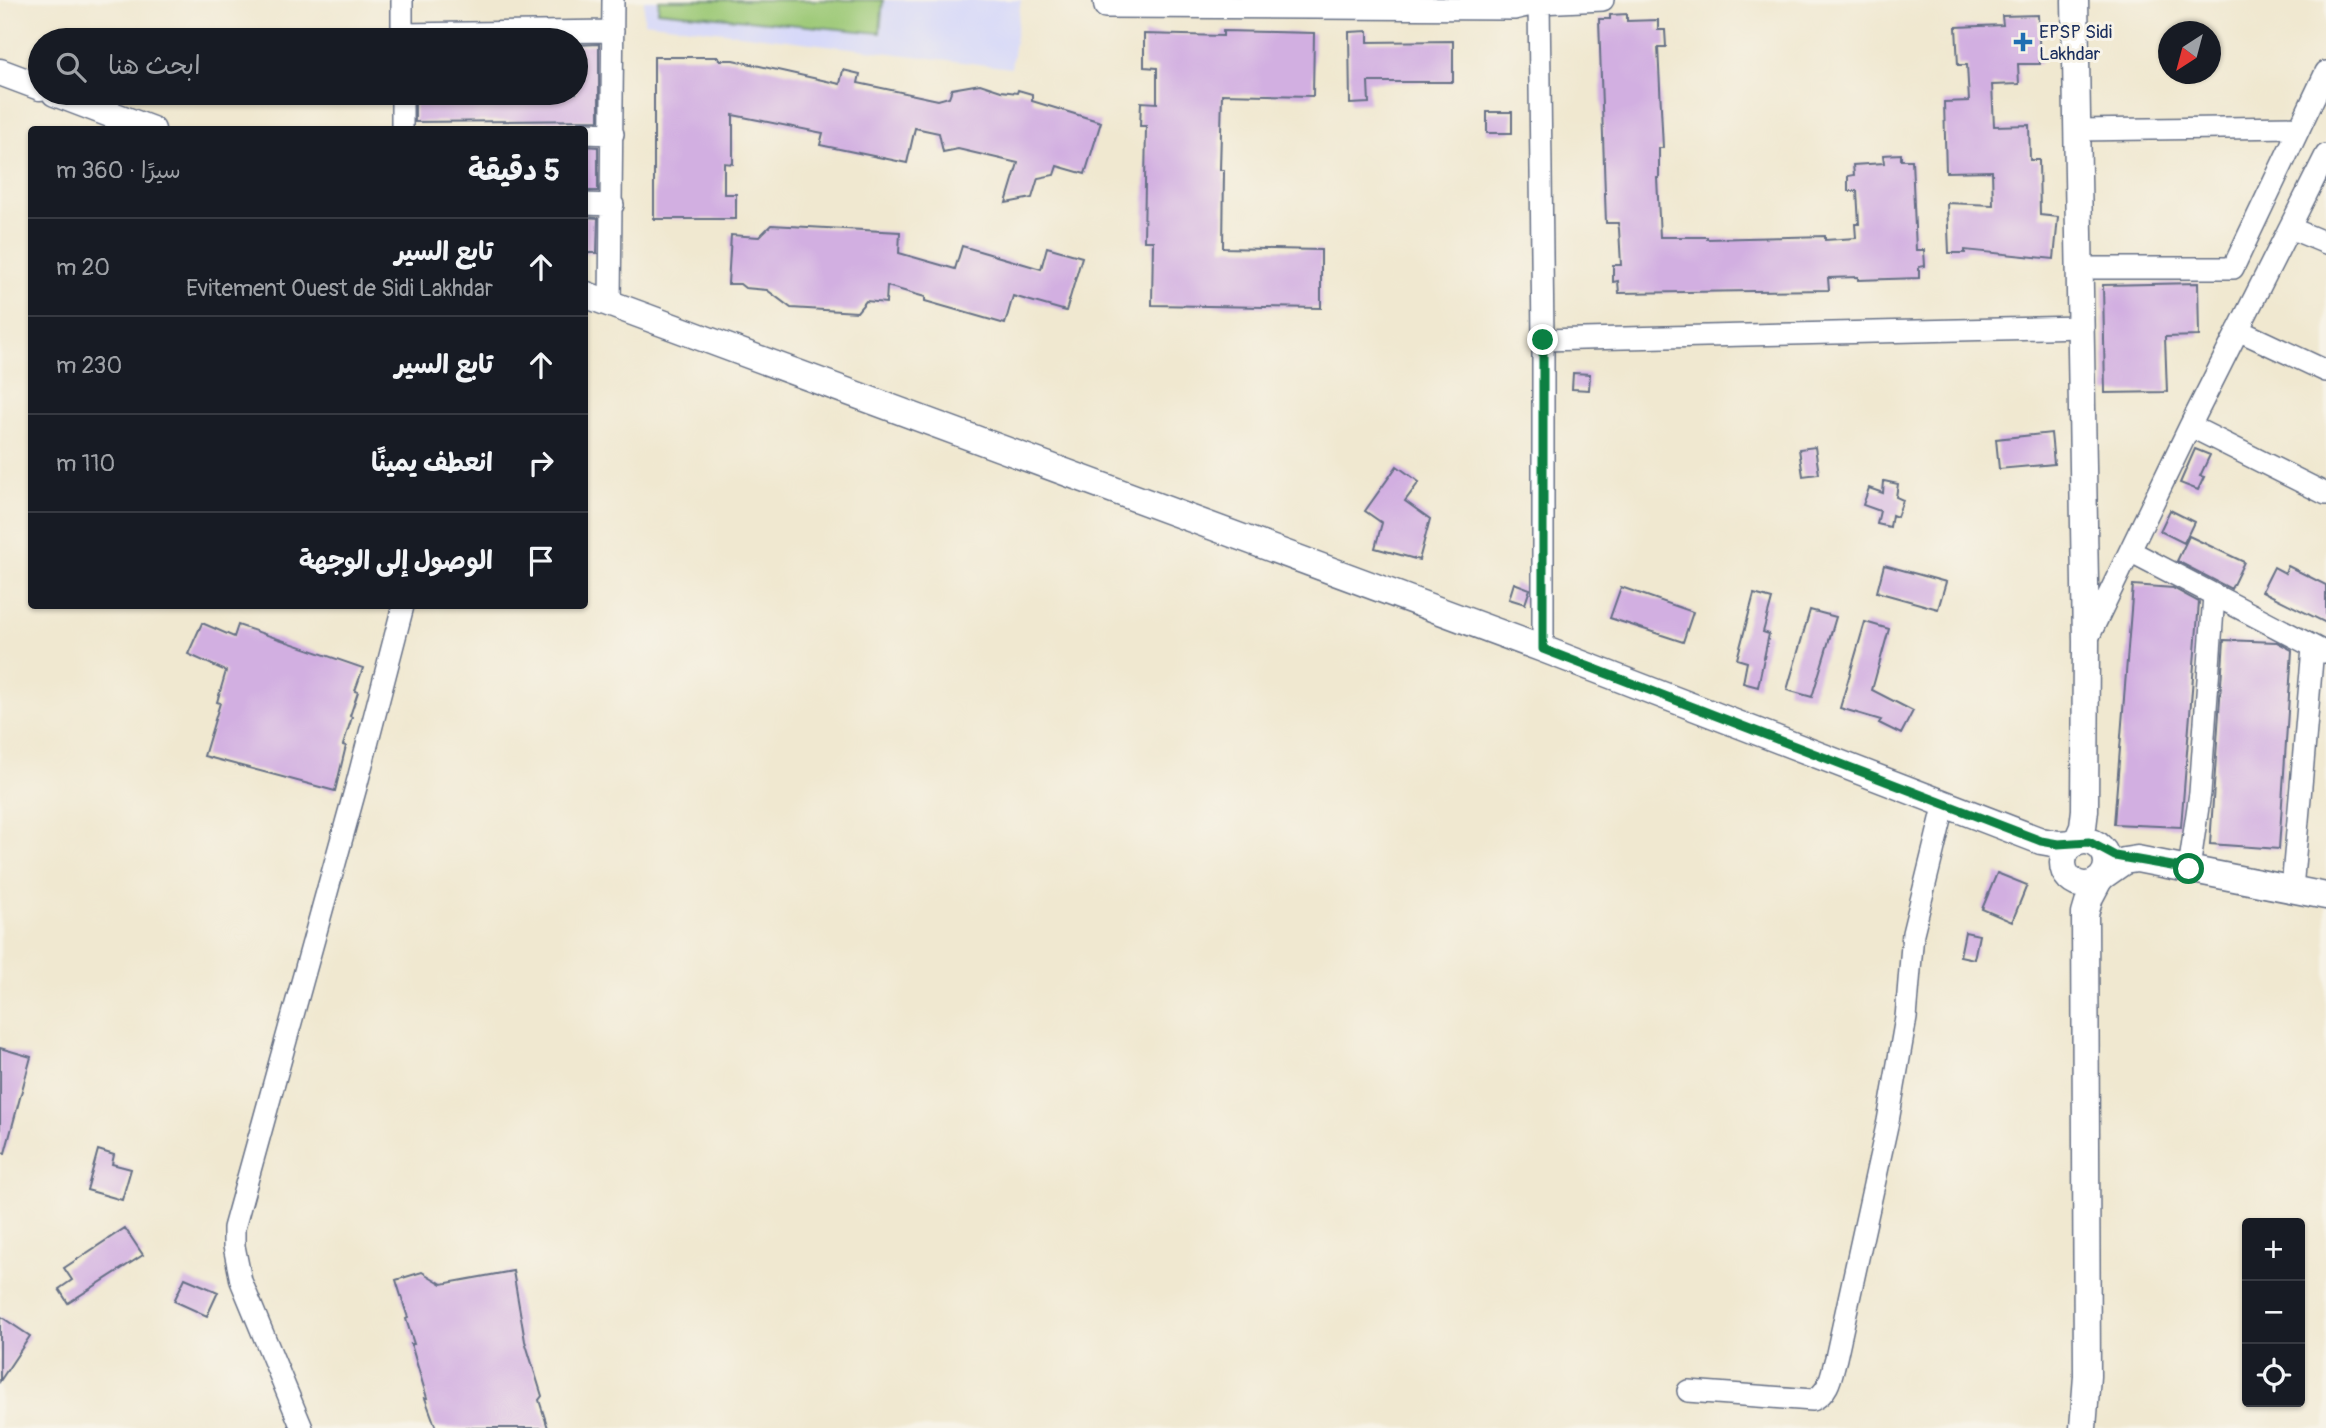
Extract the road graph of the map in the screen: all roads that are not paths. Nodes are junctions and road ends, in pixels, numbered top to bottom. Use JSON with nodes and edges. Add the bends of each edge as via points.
{"nodes":[{"id":1,"x":402,"y":0,"type":"edge"},
{"id":2,"x":613,"y":0,"type":"edge"},
{"id":3,"x":1104,"y":0,"type":"edge"},
{"id":4,"x":1603,"y":0,"type":"edge"},
{"id":5,"x":2075,"y":0,"type":"edge"},
{"id":6,"x":1539,"y":2,"type":"edge"},
{"id":7,"x":1205,"y":4,"type":"edge"},
{"id":8,"x":1310,"y":4,"type":"edge"},
{"id":9,"x":402,"y":28,"type":"edge"},
{"id":10,"x":613,"y":31,"type":"junction"},
{"id":11,"x":588,"y":32,"type":"edge"},
{"id":12,"x":0,"y":72,"type":"edge"},
{"id":13,"x":2326,"y":72,"type":"edge"},
{"id":14,"x":28,"y":82,"type":"edge"},
{"id":15,"x":86,"y":105,"type":"edge"},
{"id":16,"x":402,"y":105,"type":"edge"},
{"id":17,"x":141,"y":126,"type":"edge"},
{"id":18,"x":402,"y":126,"type":"edge"},
{"id":19,"x":2300,"y":127,"type":"junction"},
{"id":20,"x":2077,"y":130,"type":"junction"},
{"id":21,"x":588,"y":134,"type":"edge"},
{"id":22,"x":613,"y":134,"type":"junction"},
{"id":23,"x":2326,"y":155,"type":"edge"},
{"id":24,"x":588,"y":204,"type":"edge"},
{"id":25,"x":613,"y":205,"type":"junction"},
{"id":26,"x":2290,"y":228,"type":"junction"},
{"id":27,"x":2326,"y":243,"type":"edge"},
{"id":28,"x":2079,"y":268,"type":"junction"},
{"id":29,"x":588,"y":296,"type":"edge"},
{"id":30,"x":610,"y":304,"type":"junction"},
{"id":31,"x":2081,"y":327,"type":"junction"},
{"id":32,"x":2238,"y":330,"type":"junction"},
{"id":33,"x":1543,"y":340,"type":"junction"},
{"id":34,"x":2326,"y":371,"type":"edge"},
{"id":35,"x":2190,"y":426,"type":"junction"},
{"id":36,"x":2326,"y":494,"type":"edge"},
{"id":37,"x":2130,"y":551,"type":"junction"},
{"id":38,"x":2214,"y":596,"type":"junction"},
{"id":39,"x":402,"y":609,"type":"edge"},
{"id":40,"x":2086,"y":642,"type":"junction"},
{"id":41,"x":1543,"y":649,"type":"junction"},
{"id":42,"x":2320,"y":650,"type":"edge"},
{"id":43,"x":1945,"y":803,"type":"junction"},
{"id":44,"x":2032,"y":837,"type":"junction"},
{"id":45,"x":2091,"y":845,"type":"junction"},
{"id":46,"x":2137,"y":859,"type":"junction"},
{"id":47,"x":2189,"y":869,"type":"junction"},
{"id":48,"x":2067,"y":873,"type":"junction"},
{"id":49,"x":2101,"y":879,"type":"junction"},
{"id":50,"x":2292,"y":889,"type":"junction"},
{"id":51,"x":2326,"y":896,"type":"edge"},
{"id":52,"x":2085,"y":914,"type":"junction"},
{"id":53,"x":1688,"y":1391,"type":"dead end"},
{"id":54,"x":302,"y":1428,"type":"edge"},
{"id":55,"x":2083,"y":1428,"type":"edge"}],
"edges":[{"from":1,"to":9,"type":"street"},
{"from":2,"to":10,"type":"street"},
{"from":3,"to":7,"type":"street","via":[[1105,7]]},
{"from":4,"to":6,"type":"street"},
{"from":5,"to":20,"type":"main road"},
{"from":6,"to":8,"type":"street","via":[[1514,9]]},
{"from":6,"to":33,"type":"street"},
{"from":7,"to":8,"type":"street"},
{"from":10,"to":11,"type":"street"},
{"from":10,"to":22,"type":"street"},
{"from":12,"to":14,"type":"main road"},
{"from":13,"to":19,"type":"street"},
{"from":15,"to":17,"type":"main road"},
{"from":16,"to":18,"type":"street"},
{"from":19,"to":20,"type":"street"},
{"from":19,"to":28,"type":"street","via":[[2233,268]]},
{"from":20,"to":28,"type":"main road"},
{"from":21,"to":22,"type":"street"},
{"from":22,"to":25,"type":"street"},
{"from":23,"to":26,"type":"street"},
{"from":24,"to":25,"type":"street"},
{"from":25,"to":30,"type":"street"},
{"from":26,"to":27,"type":"street"},
{"from":26,"to":32,"type":"street"},
{"from":28,"to":31,"type":"main road"},
{"from":29,"to":30,"type":"main road"},
{"from":30,"to":41,"type":"main road"},
{"from":31,"to":33,"type":"street"},
{"from":31,"to":40,"type":"main road"},
{"from":32,"to":34,"type":"street"},
{"from":32,"to":35,"type":"street"},
{"from":33,"to":41,"type":"street"},
{"from":35,"to":36,"type":"street"},
{"from":35,"to":37,"type":"street"},
{"from":37,"to":38,"type":"street"},
{"from":37,"to":40,"type":"street"},
{"from":38,"to":42,"type":"street"},
{"from":38,"to":47,"type":"street","via":[[2200,793]]},
{"from":39,"to":54,"type":"street","via":[[234,1228],[241,1281]]},
{"from":40,"to":45,"type":"main road","via":[[2083,827]]},
{"from":41,"to":43,"type":"main road"},
{"from":42,"to":50,"type":"street"},
{"from":43,"to":44,"type":"main road"},
{"from":43,"to":53,"type":"street","via":[[1913,933],[1906,1018],[1888,1122],[1827,1388],[1813,1400]]},
{"from":44,"to":45,"type":"main road","via":[[2049,843]]},
{"from":44,"to":48,"type":"main road","via":[[2050,850]]},
{"from":45,"to":46,"type":"main road","via":[[2115,856]]},
{"from":45,"to":48,"type":"main road","via":[[2069,849],[2064,858]]},
{"from":45,"to":49,"type":"main road","via":[[2106,857]]},
{"from":46,"to":47,"type":"main road"},
{"from":46,"to":49,"type":"main road","via":[[2113,867]]},
{"from":47,"to":50,"type":"main road"},
{"from":48,"to":49,"type":"main road","via":[[2084,885]]},
{"from":48,"to":52,"type":"main road"},
{"from":49,"to":52,"type":"main road"},
{"from":50,"to":51,"type":"main road"},
{"from":52,"to":55,"type":"main road","via":[[2087,1376]]}]}
